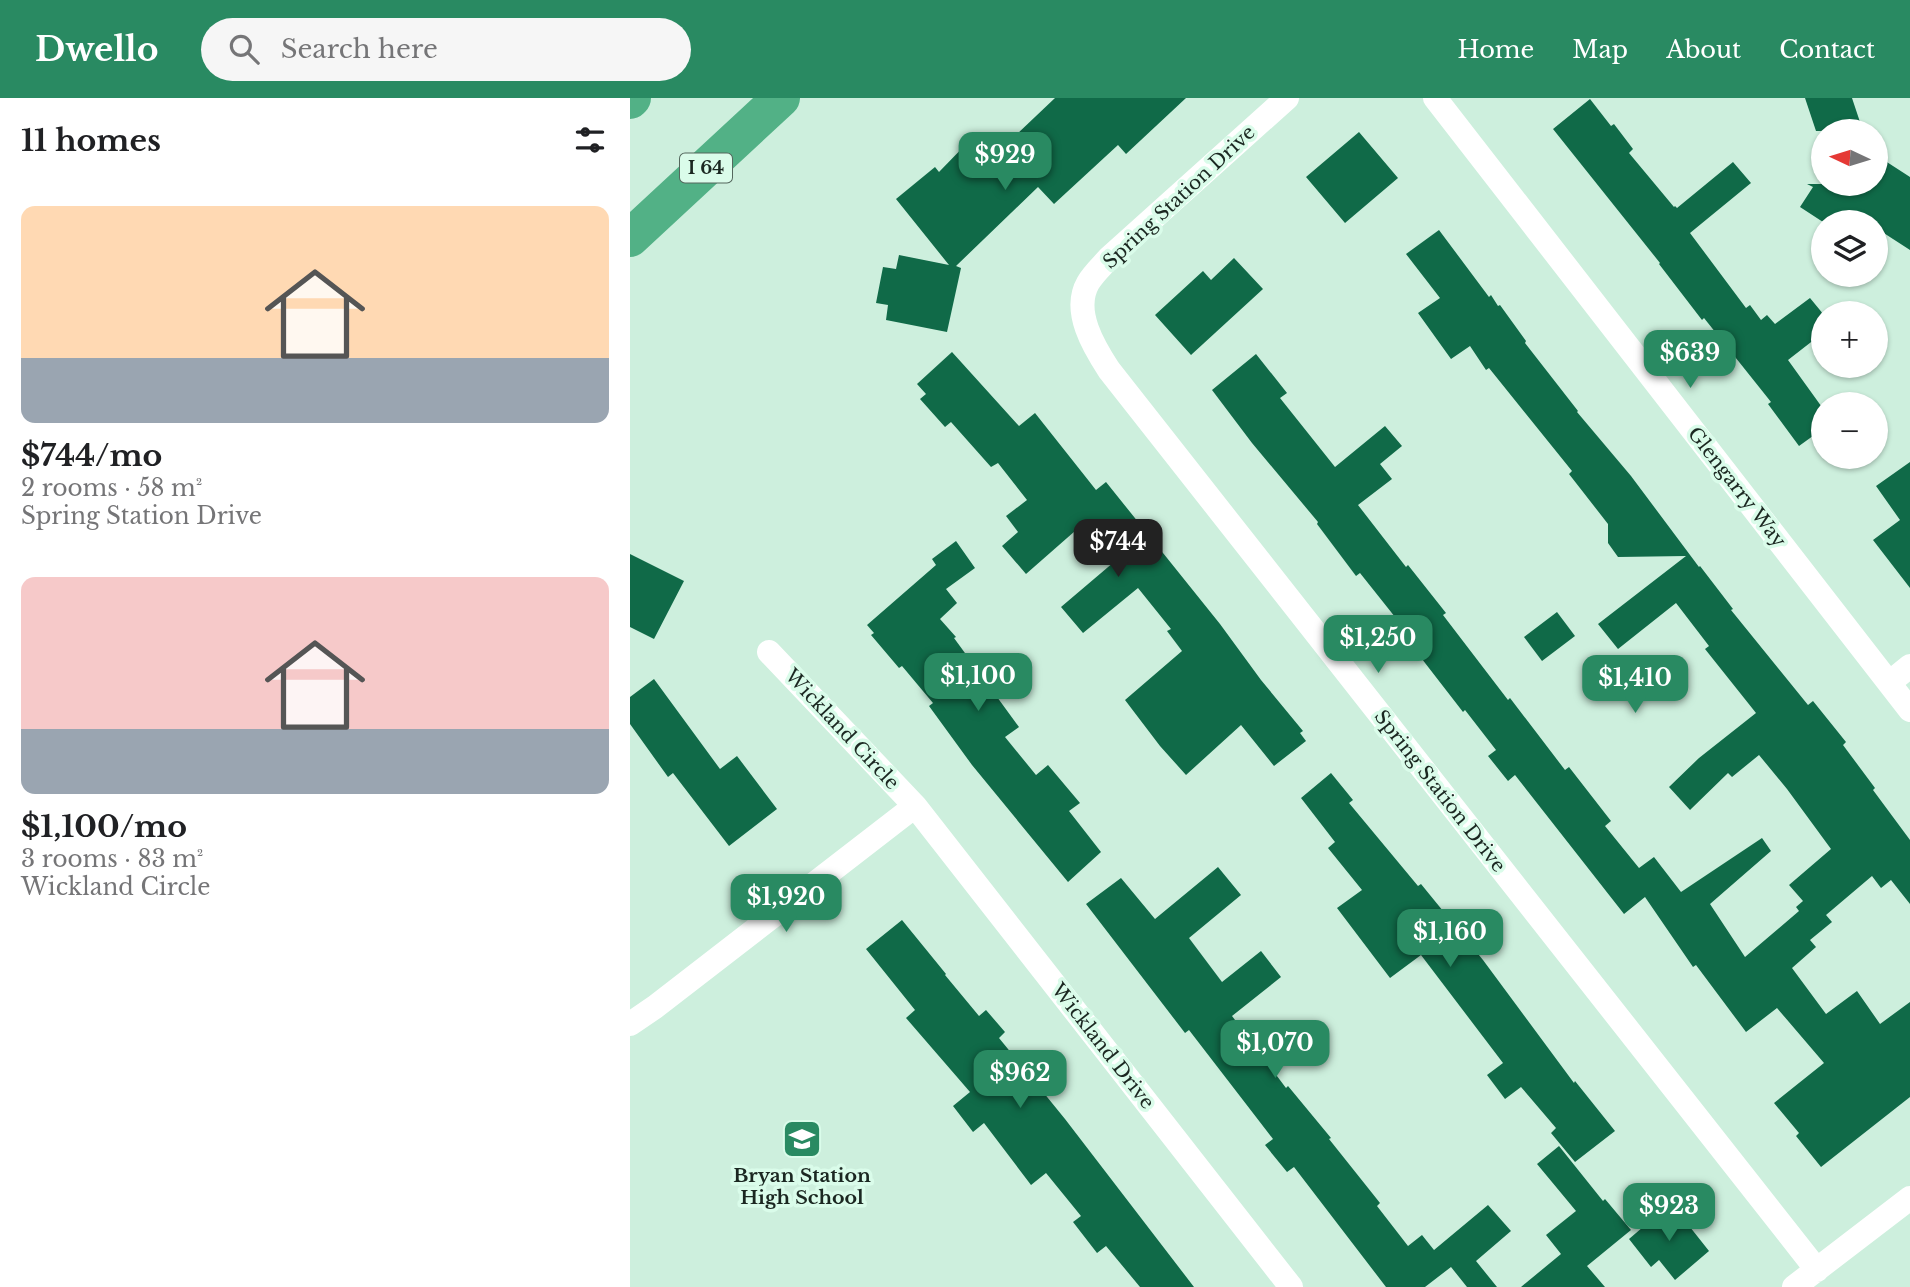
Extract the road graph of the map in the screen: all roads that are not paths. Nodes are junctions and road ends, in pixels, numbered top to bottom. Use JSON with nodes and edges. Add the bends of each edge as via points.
{"nodes":[{"id":1,"x":781,"y":98,"type":"edge"},
{"id":2,"x":1287,"y":98,"type":"edge"},
{"id":3,"x":1435,"y":98,"type":"edge"},
{"id":4,"x":630,"y":238,"type":"edge"},
{"id":5,"x":769,"y":652,"type":"dead end"},
{"id":6,"x":1910,"y":666,"type":"edge"},
{"id":7,"x":1889,"y":683,"type":"junction"},
{"id":8,"x":1910,"y":710,"type":"edge"},
{"id":9,"x":915,"y":806,"type":"junction"},
{"id":10,"x":630,"y":1024,"type":"edge"},
{"id":11,"x":1910,"y":1198,"type":"edge"},
{"id":12,"x":1817,"y":1270,"type":"junction"},
{"id":13,"x":1291,"y":1287,"type":"edge"},
{"id":14,"x":1794,"y":1287,"type":"edge"}],
"edges":[{"from":1,"to":4,"type":"highway","number":"I 64"},
{"from":2,"to":12,"type":"street","name":"Spring Station Drive","via":[[1088,282],[1082,307],[1094,347]]},
{"from":3,"to":7,"type":"street","name":"Glengarry Way"},
{"from":5,"to":9,"type":"street","name":"Wickland Circle"},
{"from":6,"to":7,"type":"street"},
{"from":7,"to":8,"type":"street","name":"Glengarry Way"},
{"from":9,"to":10,"type":"street"},
{"from":9,"to":13,"type":"street","name":"Wickland Drive"},
{"from":11,"to":12,"type":"street"},
{"from":12,"to":14,"type":"street"}]}
